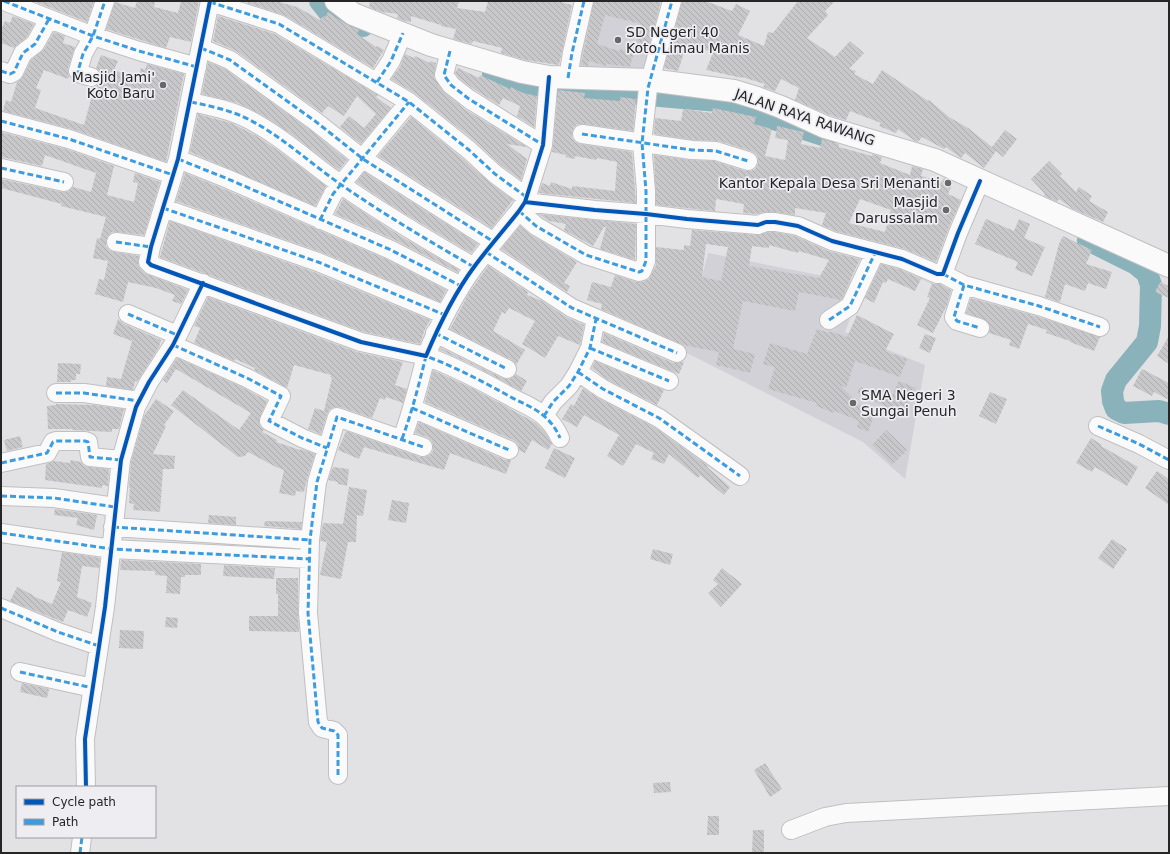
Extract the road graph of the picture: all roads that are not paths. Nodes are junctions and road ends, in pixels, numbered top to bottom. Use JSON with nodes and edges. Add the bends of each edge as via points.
{"nodes":[{"id":1,"x":4,"y":1,"type":"edge"},
{"id":2,"x":105,"y":1,"type":"edge"},
{"id":3,"x":336,"y":1,"type":"edge"},
{"id":4,"x":584,"y":1,"type":"edge"},
{"id":5,"x":672,"y":1,"type":"edge"},
{"id":6,"x":210,"y":2,"type":"edge"},
{"id":7,"x":49,"y":20,"type":"junction"},
{"id":8,"x":93,"y":36,"type":"junction"},
{"id":9,"x":400,"y":40,"type":"junction"},
{"id":10,"x":200,"y":48,"type":"junction"},
{"id":11,"x":450,"y":51,"type":"junction"},
{"id":12,"x":197,"y":67,"type":"junction"},
{"id":13,"x":1,"y":70,"type":"edge"},
{"id":14,"x":91,"y":77,"type":"dead end"},
{"id":15,"x":377,"y":82,"type":"junction"},
{"id":16,"x":553,"y":83,"type":"junction"},
{"id":17,"x":648,"y":90,"type":"junction"},
{"id":18,"x":191,"y":102,"type":"junction"},
{"id":19,"x":409,"y":102,"type":"junction"},
{"id":20,"x":1,"y":122,"type":"edge"},
{"id":21,"x":582,"y":134,"type":"dead end"},
{"id":22,"x":642,"y":143,"type":"junction"},
{"id":23,"x":543,"y":145,"type":"junction"},
{"id":24,"x":363,"y":159,"type":"junction"},
{"id":25,"x":748,"y":161,"type":"dead end"},
{"id":26,"x":176,"y":167,"type":"junction"},
{"id":27,"x":1,"y":168,"type":"edge"},
{"id":28,"x":64,"y":182,"type":"dead end"},
{"id":29,"x":341,"y":185,"type":"junction"},
{"id":30,"x":978,"y":187,"type":"junction"},
{"id":31,"x":523,"y":203,"type":"junction"},
{"id":32,"x":163,"y":208,"type":"junction"},
{"id":33,"x":646,"y":214,"type":"junction"},
{"id":34,"x":320,"y":220,"type":"junction"},
{"id":35,"x":116,"y":242,"type":"dead end"},
{"id":36,"x":151,"y":247,"type":"junction"},
{"id":37,"x":490,"y":247,"type":"junction"},
{"id":38,"x":875,"y":253,"type":"junction"},
{"id":39,"x":1169,"y":266,"type":"edge"},
{"id":40,"x":474,"y":267,"type":"junction"},
{"id":41,"x":944,"y":274,"type":"junction"},
{"id":42,"x":203,"y":283,"type":"junction"},
{"id":43,"x":964,"y":285,"type":"junction"},
{"id":44,"x":461,"y":286,"type":"junction"},
{"id":45,"x":128,"y":314,"type":"dead end"},
{"id":46,"x":445,"y":315,"type":"junction"},
{"id":47,"x":596,"y":319,"type":"junction"},
{"id":48,"x":829,"y":320,"type":"dead end"},
{"id":49,"x":1100,"y":327,"type":"dead end"},
{"id":50,"x":980,"y":328,"type":"dead end"},
{"id":51,"x":435,"y":333,"type":"junction"},
{"id":52,"x":175,"y":340,"type":"junction"},
{"id":53,"x":590,"y":348,"type":"junction"},
{"id":54,"x":677,"y":353,"type":"dead end"},
{"id":55,"x":426,"y":356,"type":"junction"},
{"id":56,"x":507,"y":369,"type":"dead end"},
{"id":57,"x":578,"y":372,"type":"junction"},
{"id":58,"x":670,"y":381,"type":"dead end"},
{"id":59,"x":56,"y":393,"type":"dead end"},
{"id":60,"x":139,"y":401,"type":"junction"},
{"id":61,"x":412,"y":408,"type":"junction"},
{"id":62,"x":544,"y":416,"type":"junction"},
{"id":63,"x":1098,"y":426,"type":"dead end"},
{"id":64,"x":560,"y":438,"type":"dead end"},
{"id":65,"x":402,"y":439,"type":"junction"},
{"id":66,"x":423,"y":447,"type":"dead end"},
{"id":67,"x":327,"y":448,"type":"junction"},
{"id":68,"x":509,"y":450,"type":"dead end"},
{"id":69,"x":121,"y":460,"type":"junction"},
{"id":70,"x":1169,"y":460,"type":"edge"},
{"id":71,"x":1,"y":463,"type":"edge"},
{"id":72,"x":740,"y":476,"type":"dead end"},
{"id":73,"x":1,"y":496,"type":"edge"},
{"id":74,"x":115,"y":507,"type":"junction"},
{"id":75,"x":113,"y":527,"type":"junction"},
{"id":76,"x":1,"y":533,"type":"edge"},
{"id":77,"x":310,"y":540,"type":"junction"},
{"id":78,"x":112,"y":549,"type":"junction"},
{"id":79,"x":309,"y":559,"type":"junction"},
{"id":80,"x":1,"y":608,"type":"edge"},
{"id":81,"x":99,"y":646,"type":"junction"},
{"id":82,"x":20,"y":672,"type":"dead end"},
{"id":83,"x":92,"y":688,"type":"junction"},
{"id":84,"x":338,"y":775,"type":"dead end"},
{"id":85,"x":86,"y":786,"type":"edge"},
{"id":86,"x":1169,"y":796,"type":"edge"},
{"id":87,"x":792,"y":830,"type":"dead end"},
{"id":88,"x":82,"y":838,"type":"edge"},
{"id":89,"x":80,"y":853,"type":"edge"}],
"edges":[{"from":1,"to":7,"type":"street"},
{"from":2,"to":8,"type":"street"},
{"from":3,"to":9,"type":"main road","name":"JALAN RAYA RAWANG","via":[[353,14]]},
{"from":4,"to":16,"type":"street","via":[[572,53]]},
{"from":5,"to":17,"type":"street"},
{"from":6,"to":10,"type":"street"},
{"from":6,"to":15,"type":"street","via":[[279,24]]},
{"from":7,"to":8,"type":"street"},
{"from":7,"to":13,"type":"street","via":[[35,44],[23,53],[14,72],[10,74]]},
{"from":8,"to":12,"type":"street"},
{"from":8,"to":14,"type":"street","via":[[83,54],[78,71]]},
{"from":9,"to":11,"type":"main road","name":"JALAN RAYA RAWANG"},
{"from":9,"to":15,"type":"street","via":[[391,61]]},
{"from":10,"to":12,"type":"street"},
{"from":10,"to":24,"type":"street","via":[[230,60]]},
{"from":11,"to":16,"type":"main road","name":"JALAN RAYA RAWANG"},
{"from":11,"to":23,"type":"street","via":[[444,75],[451,85]]},
{"from":12,"to":18,"type":"street"},
{"from":15,"to":19,"type":"street"},
{"from":16,"to":17,"type":"main road","name":"JALAN RAYA RAWANG"},
{"from":16,"to":23,"type":"street"},
{"from":17,"to":22,"type":"street"},
{"from":17,"to":30,"type":"main road","name":"JALAN RAYA RAWANG","via":[[734,91],[781,106],[825,127],[935,160]]},
{"from":18,"to":26,"type":"street"},
{"from":18,"to":29,"type":"street","via":[[226,110],[248,119],[282,139]]},
{"from":19,"to":24,"type":"street"},
{"from":19,"to":31,"type":"street","via":[[468,150]]},
{"from":20,"to":26,"type":"street"},
{"from":21,"to":22,"type":"street"},
{"from":22,"to":25,"type":"street","via":[[716,151]]},
{"from":22,"to":33,"type":"street"},
{"from":23,"to":31,"type":"street"},
{"from":24,"to":29,"type":"street"},
{"from":24,"to":37,"type":"street"},
{"from":26,"to":32,"type":"street"},
{"from":26,"to":34,"type":"street","via":[[228,179]]},
{"from":27,"to":28,"type":"street"},
{"from":29,"to":34,"type":"street","via":[[333,194]]},
{"from":29,"to":40,"type":"street","via":[[404,227]]},
{"from":30,"to":39,"type":"main road","name":"JALAN RAYA RAWANG"},
{"from":30,"to":41,"type":"street"},
{"from":31,"to":33,"type":"street"},
{"from":31,"to":33,"type":"street","via":[[536,226],[586,255],[639,272],[644,269],[646,262]]},
{"from":31,"to":37,"type":"street"},
{"from":32,"to":36,"type":"street"},
{"from":32,"to":46,"type":"street","via":[[318,262]]},
{"from":33,"to":38,"type":"street","via":[[758,225],[775,222],[798,226],[832,241]]},
{"from":34,"to":44,"type":"street","via":[[391,250]]},
{"from":35,"to":36,"type":"street"},
{"from":36,"to":42,"type":"street","via":[[148,261],[151,265]]},
{"from":37,"to":40,"type":"street"},
{"from":37,"to":47,"type":"street","via":[[572,308]]},
{"from":38,"to":41,"type":"street","via":[[902,259],[937,274]]},
{"from":38,"to":48,"type":"street","via":[[850,306]]},
{"from":40,"to":44,"type":"street"},
{"from":41,"to":43,"type":"street"},
{"from":42,"to":52,"type":"street"},
{"from":42,"to":55,"type":"street","via":[[361,342]]},
{"from":43,"to":49,"type":"street","via":[[1039,306]]},
{"from":43,"to":50,"type":"street","via":[[954,317],[957,321]]},
{"from":44,"to":46,"type":"street"},
{"from":45,"to":52,"type":"street"},
{"from":46,"to":51,"type":"street"},
{"from":47,"to":53,"type":"street"},
{"from":47,"to":54,"type":"street"},
{"from":51,"to":55,"type":"street"},
{"from":51,"to":56,"type":"street"},
{"from":52,"to":60,"type":"street"},
{"from":52,"to":67,"type":"street","via":[[281,396],[269,421]]},
{"from":53,"to":57,"type":"street"},
{"from":53,"to":58,"type":"street"},
{"from":55,"to":61,"type":"street"},
{"from":55,"to":62,"type":"street","via":[[486,382]]},
{"from":57,"to":62,"type":"street"},
{"from":57,"to":72,"type":"street","via":[[603,389],[659,418]]},
{"from":59,"to":60,"type":"street","via":[[84,393]]},
{"from":60,"to":69,"type":"street"},
{"from":61,"to":65,"type":"street"},
{"from":61,"to":68,"type":"street"},
{"from":62,"to":64,"type":"street","via":[[556,428]]},
{"from":63,"to":70,"type":"street"},
{"from":65,"to":66,"type":"street"},
{"from":65,"to":67,"type":"street","via":[[337,417]]},
{"from":67,"to":77,"type":"street","via":[[317,482]]},
{"from":69,"to":71,"type":"street","via":[[90,457],[88,442],[85,441],[56,441],[47,452]]},
{"from":69,"to":74,"type":"street"},
{"from":73,"to":74,"type":"street","via":[[54,498]]},
{"from":74,"to":75,"type":"street"},
{"from":75,"to":77,"type":"street"},
{"from":75,"to":78,"type":"street"},
{"from":76,"to":78,"type":"street"},
{"from":77,"to":79,"type":"street"},
{"from":78,"to":79,"type":"street"},
{"from":78,"to":81,"type":"street"},
{"from":79,"to":84,"type":"street","via":[[308,613],[318,722],[322,728],[334,731],[338,735]]},
{"from":80,"to":81,"type":"street"},
{"from":81,"to":83,"type":"street"},
{"from":82,"to":83,"type":"street"},
{"from":83,"to":85,"type":"street","via":[[85,739]]},
{"from":86,"to":87,"type":"street","via":[[846,813],[825,817]]},
{"from":88,"to":89,"type":"street"}]}
